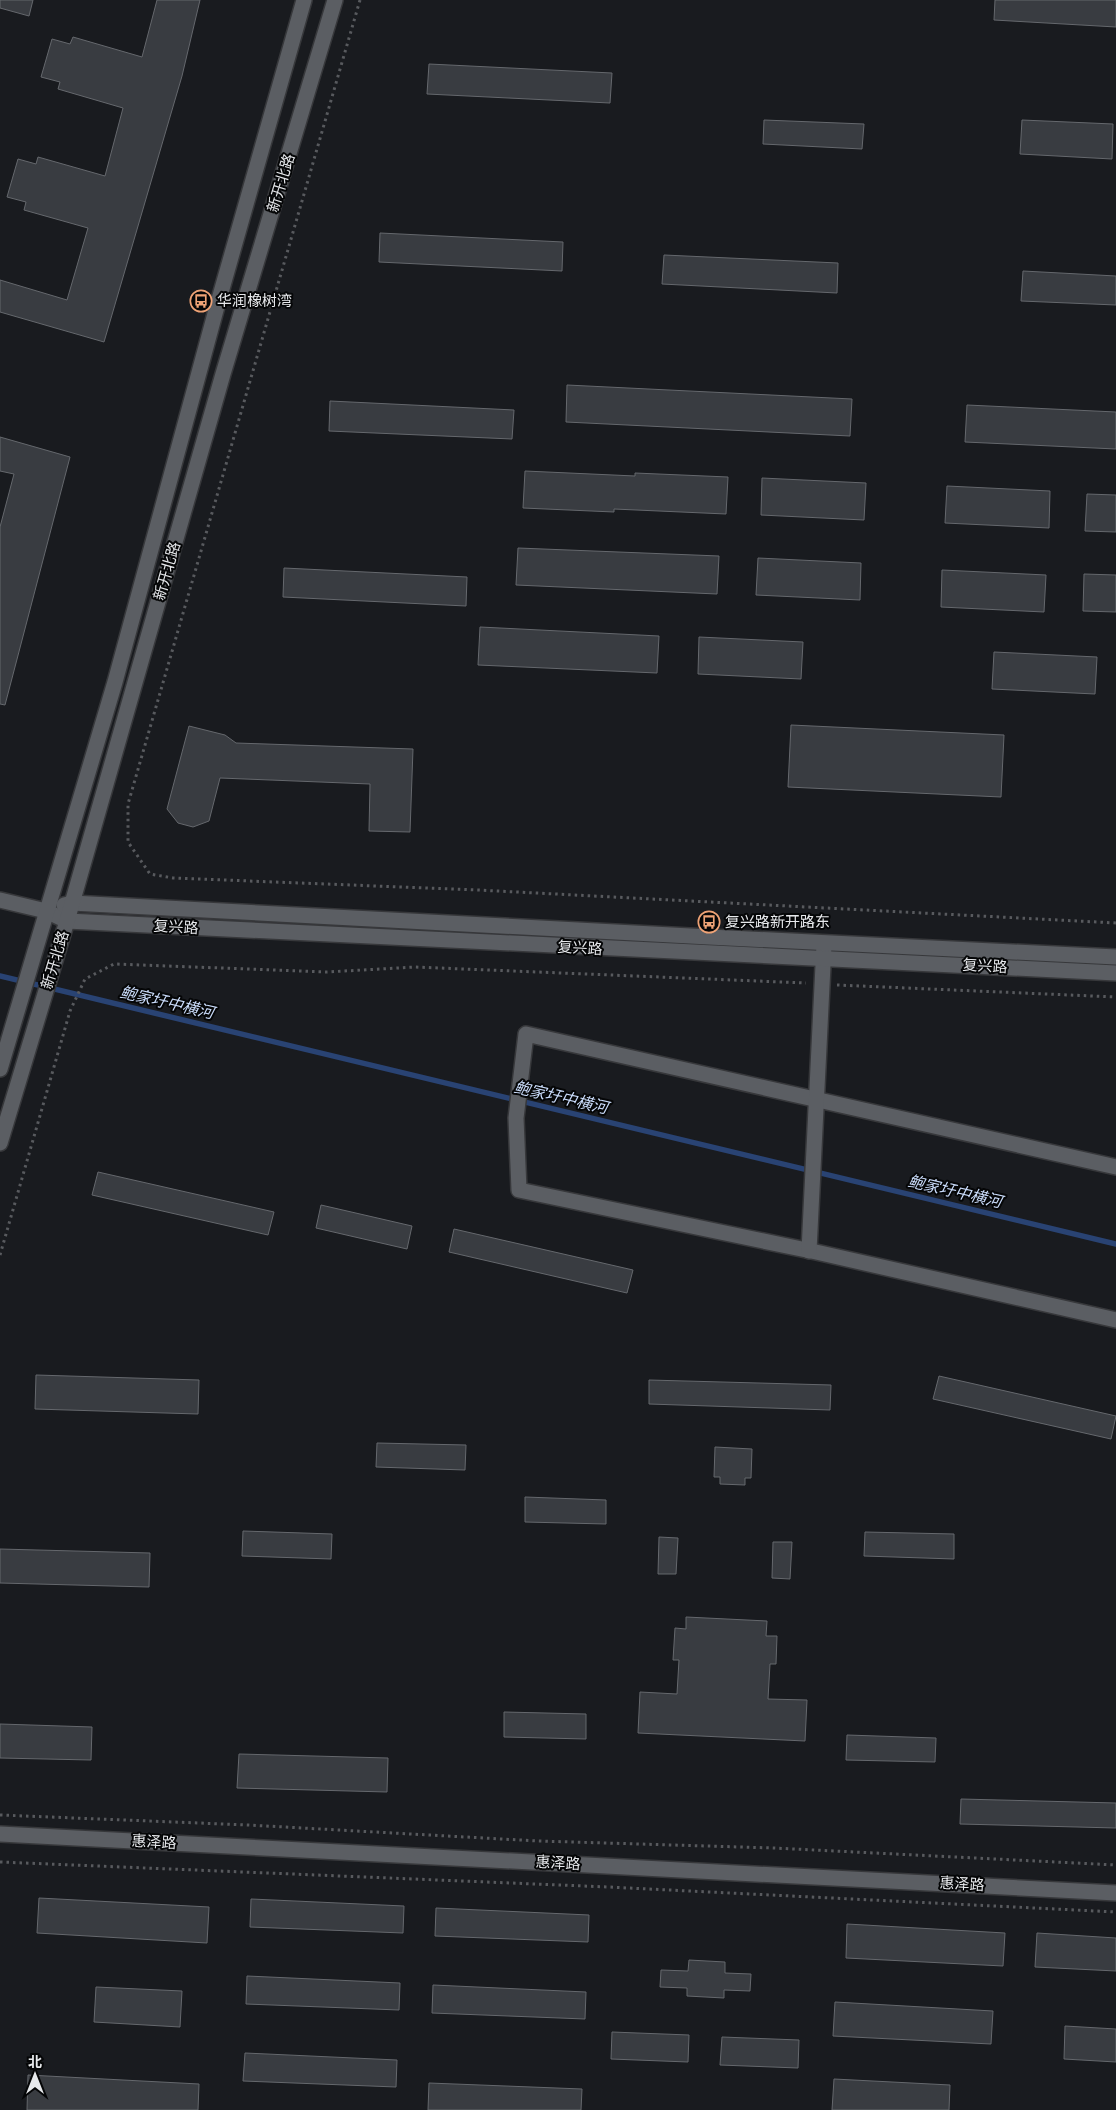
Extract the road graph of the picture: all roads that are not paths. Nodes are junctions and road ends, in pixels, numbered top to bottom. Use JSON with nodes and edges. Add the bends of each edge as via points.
{"nodes":[{"id":1,"x":304,"y":0,"type":"edge"},
{"id":2,"x":335,"y":0,"type":"edge"},
{"id":3,"x":0,"y":900,"type":"edge"},
{"id":4,"x":72,"y":902,"type":"junction"},
{"id":5,"x":46,"y":911,"type":"junction"},
{"id":6,"x":67,"y":921,"type":"junction"},
{"id":7,"x":824,"y":942,"type":"junction"},
{"id":8,"x":1116,"y":957,"type":"edge"},
{"id":9,"x":823,"y":960,"type":"junction"},
{"id":10,"x":1116,"y":974,"type":"edge"},
{"id":11,"x":0,"y":1069,"type":"edge"},
{"id":12,"x":815,"y":1099,"type":"junction"},
{"id":13,"x":0,"y":1143,"type":"edge"},
{"id":14,"x":1116,"y":1167,"type":"edge"},
{"id":15,"x":809,"y":1251,"type":"junction"},
{"id":16,"x":1116,"y":1320,"type":"edge"},
{"id":17,"x":0,"y":1834,"type":"edge"},
{"id":18,"x":1116,"y":1892,"type":"edge"}],
"edges":[{"from":1,"to":5,"type":"street","name":"新开北路","via":[[115,682]]},
{"from":2,"to":4,"type":"street","name":"新开北路"},
{"from":3,"to":5,"type":"street","name":"复兴路"},
{"from":4,"to":5,"type":"street","name":"复兴路"},
{"from":4,"to":6,"type":"street","name":"新开北路"},
{"from":4,"to":7,"type":"street","name":"复兴路"},
{"from":5,"to":6,"type":"street","name":"复兴路"},
{"from":5,"to":11,"type":"street","name":"新开北路"},
{"from":6,"to":9,"type":"street","name":"复兴路"},
{"from":6,"to":13,"type":"street","name":"新开北路"},
{"from":7,"to":8,"type":"street","name":"复兴路"},
{"from":7,"to":9,"type":"street"},
{"from":9,"to":10,"type":"street","name":"复兴路"},
{"from":9,"to":12,"type":"street"},
{"from":12,"to":14,"type":"street"},
{"from":12,"to":15,"type":"street"},
{"from":12,"to":15,"type":"street","via":[[526,1034],[516,1118],[519,1190]]},
{"from":15,"to":16,"type":"street"},
{"from":17,"to":18,"type":"street","name":"惠泽路"}]}
